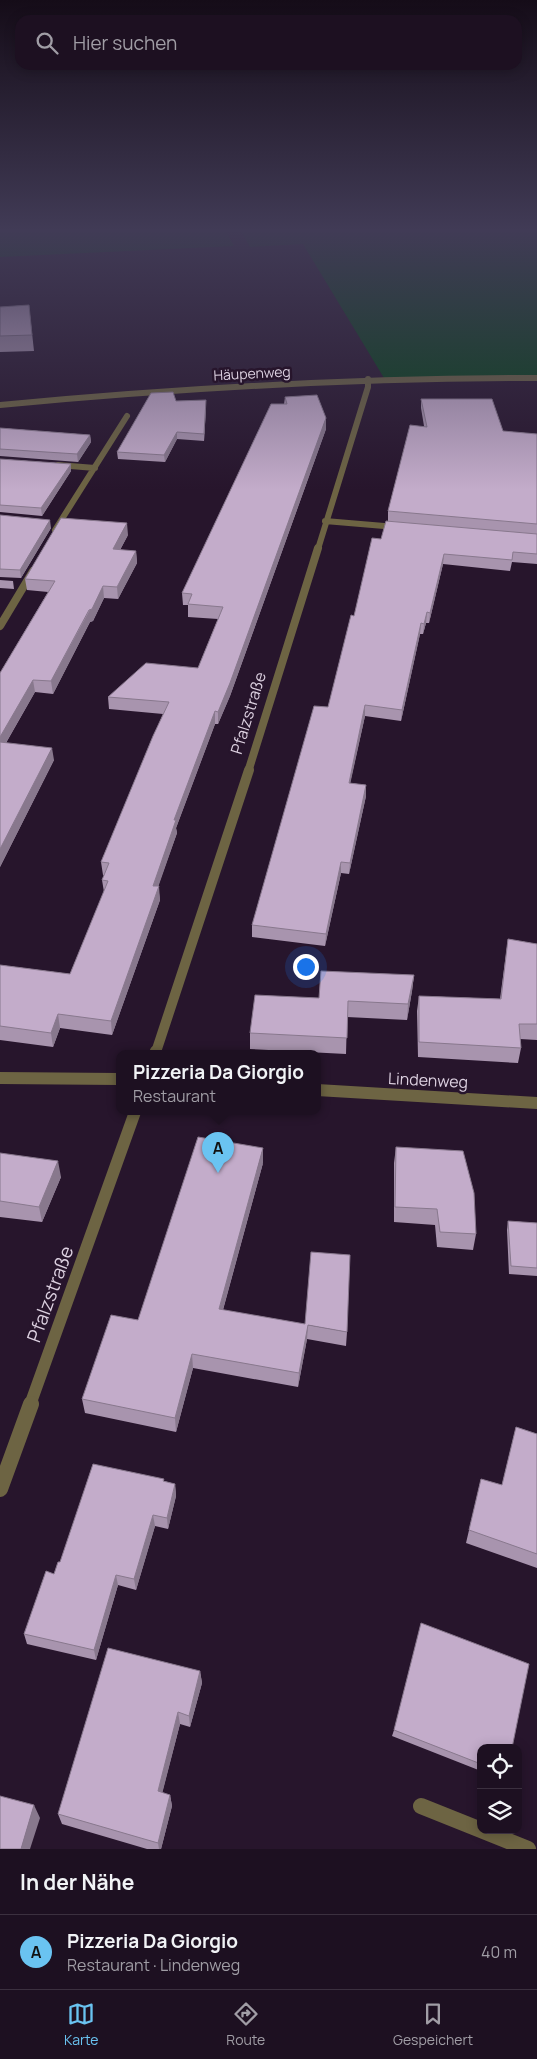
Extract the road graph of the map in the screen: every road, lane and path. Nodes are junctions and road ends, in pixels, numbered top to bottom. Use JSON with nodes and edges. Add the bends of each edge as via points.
{"nodes":[{"id":1,"x":537,"y":378,"type":"edge"},
{"id":2,"x":368,"y":380,"type":"junction"},
{"id":3,"x":0,"y":406,"type":"edge"},
{"id":4,"x":127,"y":416,"type":"dead end"},
{"id":5,"x":47,"y":464,"type":"edge"},
{"id":6,"x":95,"y":468,"type":"junction"},
{"id":7,"x":50,"y":521,"type":"edge"},
{"id":8,"x":325,"y":521,"type":"junction"},
{"id":9,"x":60,"y":522,"type":"junction"},
{"id":10,"x":402,"y":528,"type":"edge"},
{"id":11,"x":50,"y":539,"type":"edge"},
{"id":12,"x":37,"y":564,"type":"edge"},
{"id":13,"x":0,"y":626,"type":"edge"},
{"id":14,"x":156,"y":1050,"type":"edge"},
{"id":15,"x":0,"y":1078,"type":"edge"},
{"id":16,"x":116,"y":1079,"type":"edge"},
{"id":17,"x":321,"y":1090,"type":"edge"},
{"id":18,"x":537,"y":1103,"type":"edge"},
{"id":19,"x":134,"y":1115,"type":"edge"},
{"id":20,"x":0,"y":1489,"type":"edge"},
{"id":21,"x":421,"y":1806,"type":"dead end"},
{"id":22,"x":477,"y":1828,"type":"edge"},
{"id":23,"x":491,"y":1834,"type":"edge"},
{"id":24,"x":528,"y":1849,"type":"edge"}],
"edges":[{"from":1,"to":2,"type":"street","name":"Häupenweg"},
{"from":2,"to":3,"type":"street","name":"Häupenweg","via":[[167,390]]},
{"from":2,"to":8,"type":"street","name":"Pfalzstraße"},
{"from":4,"to":6,"type":"street"},
{"from":5,"to":6,"type":"street"},
{"from":6,"to":9,"type":"street"},
{"from":7,"to":9,"type":"street"},
{"from":8,"to":10,"type":"street"},
{"from":8,"to":14,"type":"street","name":"Pfalzstraße","via":[[231,827]]},
{"from":9,"to":11,"type":"street"},
{"from":12,"to":13,"type":"street","via":[[20,584]]},
{"from":15,"to":16,"type":"street"},
{"from":17,"to":18,"type":"street","name":"Lindenweg"},
{"from":19,"to":20,"type":"street","name":"Pfalzstraße"},
{"from":21,"to":22,"type":"street"},
{"from":23,"to":24,"type":"street"}]}
